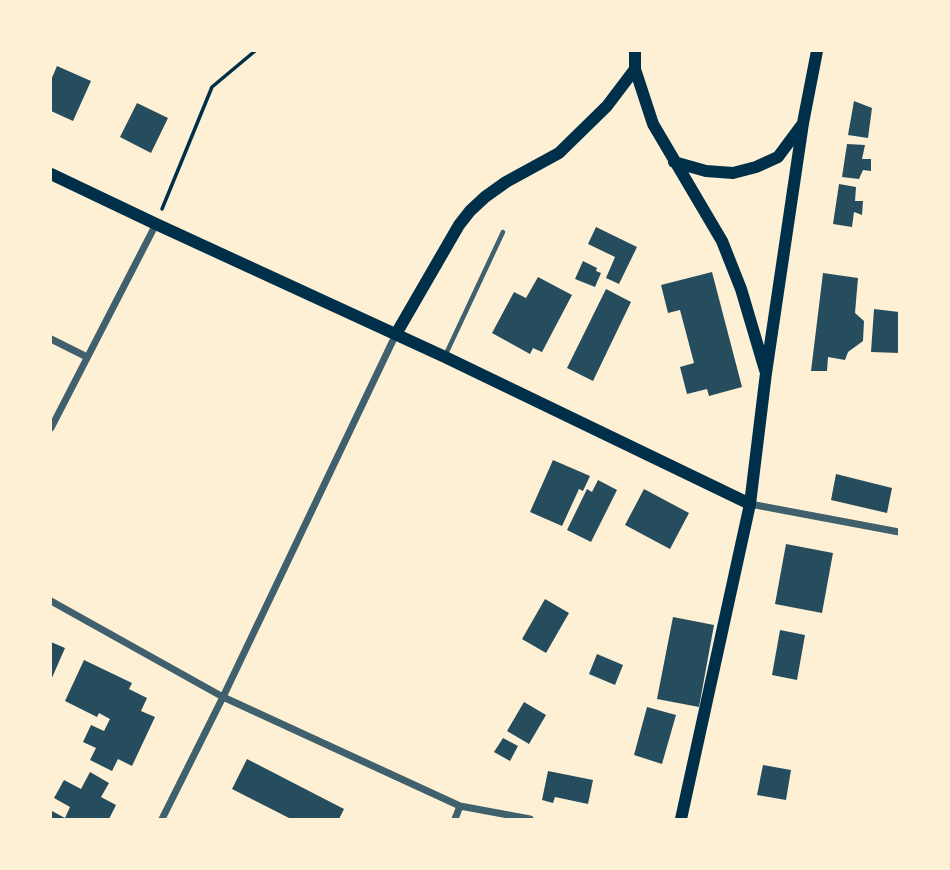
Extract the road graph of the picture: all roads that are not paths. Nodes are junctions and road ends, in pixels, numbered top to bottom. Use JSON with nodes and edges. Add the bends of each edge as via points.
{"nodes":[{"id":1,"x":635,"y":51,"type":"edge"},
{"id":2,"x":817,"y":51,"type":"edge"},
{"id":3,"x":635,"y":69,"type":"junction"},
{"id":4,"x":803,"y":123,"type":"junction"},
{"id":5,"x":674,"y":162,"type":"junction"},
{"id":6,"x":51,"y":174,"type":"edge"},
{"id":7,"x":156,"y":224,"type":"junction"},
{"id":8,"x":503,"y":232,"type":"dead end"},
{"id":9,"x":396,"y":334,"type":"junction"},
{"id":10,"x":51,"y":339,"type":"edge"},
{"id":11,"x":87,"y":357,"type":"junction"},
{"id":12,"x":445,"y":357,"type":"junction"},
{"id":13,"x":766,"y":373,"type":"junction"},
{"id":14,"x":51,"y":428,"type":"edge"},
{"id":15,"x":750,"y":504,"type":"junction"},
{"id":16,"x":899,"y":532,"type":"edge"},
{"id":17,"x":51,"y":601,"type":"edge"},
{"id":18,"x":223,"y":697,"type":"junction"},
{"id":19,"x":460,"y":806,"type":"junction"},
{"id":20,"x":162,"y":819,"type":"edge"},
{"id":21,"x":455,"y":819,"type":"edge"},
{"id":22,"x":530,"y":819,"type":"edge"},
{"id":23,"x":681,"y":819,"type":"edge"}],
"edges":[{"from":1,"to":3,"type":"main road"},
{"from":2,"to":4,"type":"main road"},
{"from":3,"to":5,"type":"main road","via":[[653,124]]},
{"from":3,"to":9,"type":"main road","via":[[607,106],[559,153],[506,182],[470,211]]},
{"from":4,"to":5,"type":"main road","via":[[778,157],[756,167],[733,173]]},
{"from":4,"to":13,"type":"main road"},
{"from":5,"to":13,"type":"main road","via":[[722,241]]},
{"from":6,"to":7,"type":"main road"},
{"from":7,"to":9,"type":"main road"},
{"from":7,"to":11,"type":"street"},
{"from":8,"to":12,"type":"lane"},
{"from":9,"to":12,"type":"main road"},
{"from":9,"to":18,"type":"street"},
{"from":10,"to":11,"type":"street"},
{"from":11,"to":14,"type":"street"},
{"from":12,"to":15,"type":"main road"},
{"from":13,"to":15,"type":"main road"},
{"from":15,"to":16,"type":"street"},
{"from":15,"to":23,"type":"main road"},
{"from":17,"to":18,"type":"street"},
{"from":18,"to":19,"type":"street"},
{"from":18,"to":20,"type":"street"},
{"from":19,"to":21,"type":"street"},
{"from":19,"to":22,"type":"street"}]}
